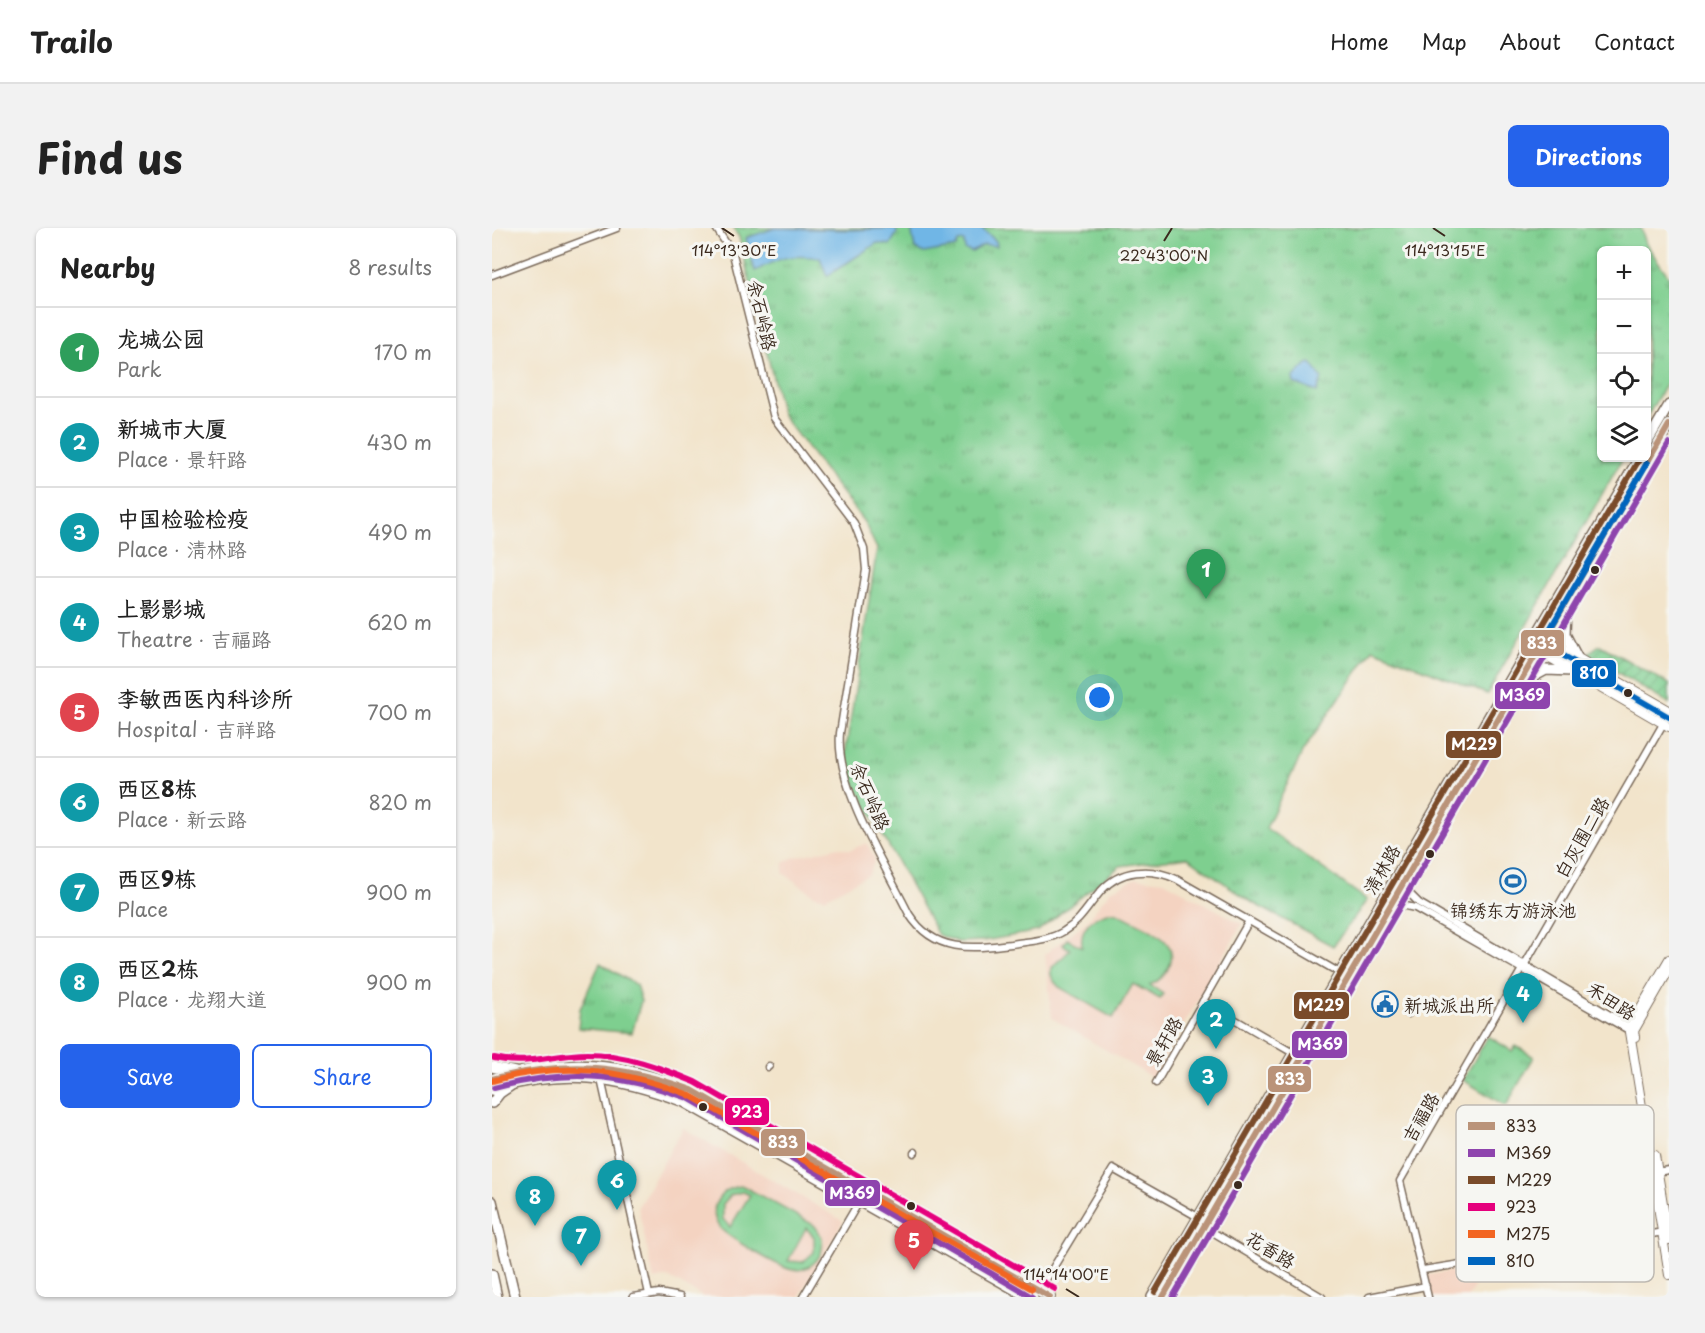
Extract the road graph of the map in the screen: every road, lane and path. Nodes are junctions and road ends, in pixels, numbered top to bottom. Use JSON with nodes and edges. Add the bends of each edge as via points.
{"nodes":[{"id":1,"x":617,"y":228,"type":"edge"},
{"id":2,"x":716,"y":228,"type":"edge"},
{"id":3,"x":492,"y":275,"type":"edge"},
{"id":4,"x":1669,"y":405,"type":"edge"},
{"id":5,"x":1668,"y":431,"type":"edge"},
{"id":6,"x":1651,"y":437,"type":"edge"},
{"id":7,"x":1637,"y":462,"type":"edge"},
{"id":8,"x":1568,"y":599,"type":"junction"},
{"id":9,"x":1545,"y":639,"type":"junction"},
{"id":10,"x":1533,"y":640,"type":"junction"},
{"id":11,"x":1538,"y":651,"type":"junction"},
{"id":12,"x":1577,"y":657,"type":"junction"},
{"id":13,"x":1572,"y":671,"type":"junction"},
{"id":14,"x":1516,"y":688,"type":"junction"},
{"id":15,"x":1669,"y":710,"type":"edge"},
{"id":16,"x":1666,"y":725,"type":"edge"},
{"id":17,"x":1406,"y":879,"type":"junction"},
{"id":18,"x":1388,"y":909,"type":"junction"},
{"id":19,"x":1249,"y":921,"type":"junction"},
{"id":20,"x":1669,"y":959,"type":"edge"},
{"id":21,"x":1524,"y":967,"type":"junction"},
{"id":22,"x":1669,"y":970,"type":"edge"},
{"id":23,"x":1340,"y":973,"type":"junction"},
{"id":24,"x":1203,"y":1001,"type":"junction"},
{"id":25,"x":1632,"y":1030,"type":"junction"},
{"id":26,"x":1293,"y":1053,"type":"junction"},
{"id":27,"x":492,"y":1067,"type":"edge"},
{"id":28,"x":516,"y":1077,"type":"junction"},
{"id":29,"x":492,"y":1079,"type":"edge"},
{"id":30,"x":601,"y":1079,"type":"junction"},
{"id":31,"x":1156,"y":1083,"type":"dead end"},
{"id":32,"x":492,"y":1090,"type":"edge"},
{"id":33,"x":492,"y":1103,"type":"edge"},
{"id":34,"x":1644,"y":1105,"type":"edge"},
{"id":35,"x":1654,"y":1166,"type":"edge"},
{"id":36,"x":1669,"y":1170,"type":"edge"},
{"id":37,"x":1655,"y":1172,"type":"junction"},
{"id":38,"x":860,"y":1200,"type":"junction"},
{"id":39,"x":492,"y":1201,"type":"edge"},
{"id":40,"x":1198,"y":1217,"type":"junction"},
{"id":41,"x":1204,"y":1227,"type":"junction"},
{"id":42,"x":1666,"y":1235,"type":"edge"},
{"id":43,"x":1180,"y":1249,"type":"junction"},
{"id":44,"x":1456,"y":1265,"type":"edge"},
{"id":45,"x":1180,"y":1268,"type":"junction"},
{"id":46,"x":1423,"y":1270,"type":"junction"},
{"id":47,"x":492,"y":1274,"type":"edge"},
{"id":48,"x":1669,"y":1275,"type":"edge"},
{"id":49,"x":1167,"y":1282,"type":"junction"},
{"id":50,"x":1426,"y":1286,"type":"junction"},
{"id":51,"x":1039,"y":1290,"type":"junction"},
{"id":52,"x":649,"y":1294,"type":"junction"},
{"id":53,"x":497,"y":1297,"type":"edge"},
{"id":54,"x":515,"y":1297,"type":"edge"},
{"id":55,"x":633,"y":1297,"type":"edge"},
{"id":56,"x":680,"y":1297,"type":"edge"},
{"id":57,"x":803,"y":1297,"type":"edge"},
{"id":58,"x":1028,"y":1297,"type":"edge"},
{"id":59,"x":1050,"y":1297,"type":"edge"},
{"id":60,"x":1145,"y":1297,"type":"edge"},
{"id":61,"x":1152,"y":1297,"type":"edge"},
{"id":62,"x":1163,"y":1297,"type":"edge"},
{"id":63,"x":1169,"y":1297,"type":"edge"},
{"id":64,"x":1322,"y":1297,"type":"edge"},
{"id":65,"x":1369,"y":1297,"type":"edge"},
{"id":66,"x":1428,"y":1297,"type":"edge"}],
"edges":[{"from":1,"to":3,"type":"street"},
{"from":2,"to":19,"type":"street","name":"余石岭路","via":[[733,254],[774,418],[854,523],[863,542],[866,570],[840,733],[840,758],[848,790],[913,920],[934,939],[961,948],[1046,939],[1076,923],[1115,879],[1149,871],[1170,876]]},
{"from":4,"to":6,"type":"main road"},
{"from":5,"to":8,"type":"main road","name":"清林路"},
{"from":7,"to":10,"type":"main road","name":"清林路"},
{"from":8,"to":9,"type":"main road","name":"清林路"},
{"from":8,"to":12,"type":"main road","via":[[1565,634]]},
{"from":9,"to":10,"type":"street"},
{"from":9,"to":11,"type":"main road","name":"清林路"},
{"from":9,"to":12,"type":"street"},
{"from":10,"to":11,"type":"street"},
{"from":10,"to":23,"type":"main road","name":"清林路"},
{"from":11,"to":13,"type":"street"},
{"from":11,"to":14,"type":"main road","name":"清林路"},
{"from":12,"to":15,"type":"street"},
{"from":13,"to":14,"type":"main road","via":[[1545,670]]},
{"from":13,"to":16,"type":"street"},
{"from":14,"to":17,"type":"main road","name":"清林路"},
{"from":16,"to":21,"type":"street","name":"白灰围二路"},
{"from":17,"to":18,"type":"main road","name":"清林路"},
{"from":17,"to":21,"type":"street","name":"禾田路","via":[[1409,893],[1419,903]]},
{"from":18,"to":21,"type":"street","name":"禾田路","via":[[1401,905],[1415,908]]},
{"from":18,"to":41,"type":"main road","name":"清林路"},
{"from":19,"to":23,"type":"street","name":"余石岭路"},
{"from":19,"to":24,"type":"street","name":"景轩路"},
{"from":20,"to":25,"type":"street"},
{"from":21,"to":25,"type":"street","name":"禾田路"},
{"from":21,"to":46,"type":"street","name":"吉福路","via":[[1400,1181]]},
{"from":22,"to":25,"type":"street"},
{"from":23,"to":26,"type":"main road","name":"清林路"},
{"from":24,"to":26,"type":"street"},
{"from":24,"to":31,"type":"street","name":"景轩路"},
{"from":25,"to":34,"type":"street"},
{"from":26,"to":40,"type":"main road","name":"清林路"},
{"from":27,"to":28,"type":"main road"},
{"from":28,"to":29,"type":"main road"},
{"from":28,"to":30,"type":"main road"},
{"from":28,"to":32,"type":"main road"},
{"from":28,"to":33,"type":"main road"},
{"from":28,"to":51,"type":"main road","via":[[587,1063],[650,1073],[692,1090]]},
{"from":30,"to":38,"type":"main road","via":[[646,1088],[684,1102]]},
{"from":30,"to":52,"type":"street"},
{"from":35,"to":37,"type":"street"},
{"from":36,"to":37,"type":"street"},
{"from":37,"to":42,"type":"street"},
{"from":38,"to":57,"type":"street"},
{"from":38,"to":58,"type":"main road"},
{"from":39,"to":54,"type":"main road"},
{"from":40,"to":43,"type":"main road","name":"清林路"},
{"from":40,"to":51,"type":"street","via":[[1113,1169]]},
{"from":41,"to":45,"type":"main road","name":"清林路"},
{"from":41,"to":64,"type":"street","name":"花香路"},
{"from":42,"to":48,"type":"street"},
{"from":43,"to":45,"type":"main road","via":[[1170,1275]]},
{"from":43,"to":49,"type":"main road","name":"清林路"},
{"from":44,"to":46,"type":"street"},
{"from":45,"to":49,"type":"main road","name":"清林路"},
{"from":46,"to":50,"type":"street","name":"吉福路"},
{"from":47,"to":53,"type":"main road"},
{"from":49,"to":60,"type":"main road","via":[[1153,1284]]},
{"from":49,"to":61,"type":"main road","name":"清林路"},
{"from":49,"to":62,"type":"main road","name":"清林路"},
{"from":49,"to":63,"type":"main road"},
{"from":50,"to":65,"type":"street"},
{"from":50,"to":66,"type":"street","name":"吉福路"},
{"from":51,"to":59,"type":"main road"},
{"from":52,"to":55,"type":"street"},
{"from":52,"to":56,"type":"street"}]}
